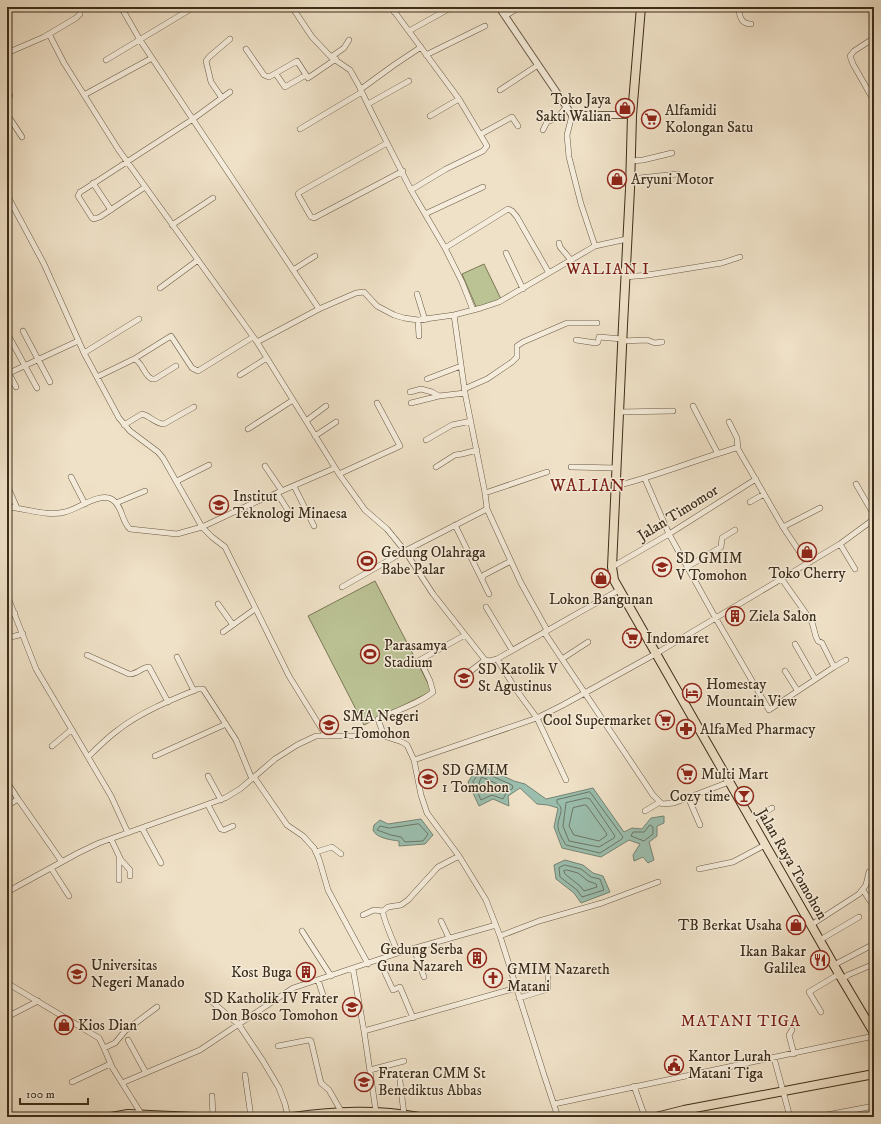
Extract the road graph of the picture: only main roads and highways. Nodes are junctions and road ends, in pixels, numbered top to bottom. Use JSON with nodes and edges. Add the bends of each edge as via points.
{"nodes":[{"id":1,"x":641,"y":7,"type":"edge"},
{"id":2,"x":874,"y":1033,"type":"edge"},
{"id":3,"x":874,"y":1074,"type":"edge"},
{"id":4,"x":380,"y":1114,"type":"edge"},
{"id":5,"x":322,"y":1115,"type":"edge"},
{"id":6,"x":111,"y":1117,"type":"edge"},
{"id":7,"x":194,"y":1117,"type":"edge"},
{"id":8,"x":293,"y":1117,"type":"edge"},
{"id":9,"x":418,"y":1117,"type":"edge"},
{"id":10,"x":656,"y":1117,"type":"edge"}],
"edges":[{"from":1,"to":2,"type":"highway","name":"Jalan Raya Tomohon","via":[[632,116],[612,567],[614,580]]},
{"from":3,"to":10,"type":"highway"},
{"from":4,"to":5,"type":"highway","via":[[341,1111]]},
{"from":4,"to":9,"type":"highway"},
{"from":5,"to":8,"type":"highway"},
{"from":6,"to":7,"type":"highway","via":[[128,1114]]}]}
